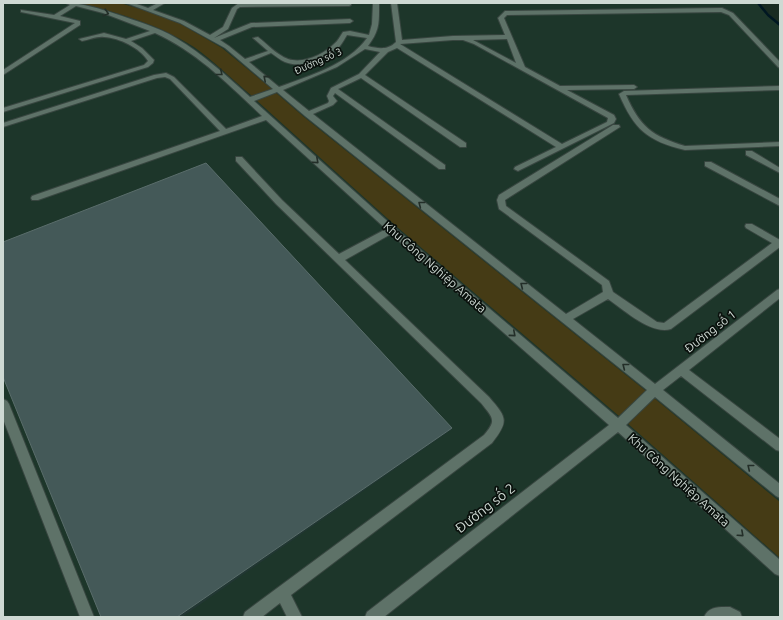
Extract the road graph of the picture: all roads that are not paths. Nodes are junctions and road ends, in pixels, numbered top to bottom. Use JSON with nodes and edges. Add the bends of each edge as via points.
{"nodes":[{"id":1,"x":129,"y":3,"type":"edge"},
{"id":2,"x":162,"y":3,"type":"edge"},
{"id":3,"x":376,"y":3,"type":"edge"},
{"id":4,"x":394,"y":3,"type":"edge"},
{"id":5,"x":72,"y":4,"type":"edge"},
{"id":6,"x":349,"y":4,"type":"edge"},
{"id":7,"x":150,"y":10,"type":"junction"},
{"id":8,"x":23,"y":11,"type":"dead end"},
{"id":9,"x":55,"y":17,"type":"junction"},
{"id":10,"x":350,"y":21,"type":"dead end"},
{"id":11,"x":156,"y":31,"type":"junction"},
{"id":12,"x":372,"y":37,"type":"junction"},
{"id":13,"x":508,"y":37,"type":"junction"},
{"id":14,"x":256,"y":38,"type":"dead end"},
{"id":15,"x":464,"y":38,"type":"junction"},
{"id":16,"x":82,"y":39,"type":"dead end"},
{"id":17,"x":214,"y":39,"type":"junction"},
{"id":18,"x":126,"y":42,"type":"junction"},
{"id":19,"x":398,"y":44,"type":"junction"},
{"id":20,"x":363,"y":46,"type":"junction"},
{"id":21,"x":272,"y":51,"type":"junction"},
{"id":22,"x":385,"y":51,"type":"junction"},
{"id":23,"x":246,"y":61,"type":"junction"},
{"id":24,"x":780,"y":66,"type":"edge"},
{"id":25,"x":522,"y":68,"type":"junction"},
{"id":26,"x":3,"y":73,"type":"edge"},
{"id":27,"x":361,"y":75,"type":"junction"},
{"id":28,"x":780,"y":84,"type":"edge"},
{"id":29,"x":558,"y":88,"type":"junction"},
{"id":30,"x":780,"y":88,"type":"edge"},
{"id":31,"x":278,"y":89,"type":"junction"},
{"id":32,"x":334,"y":89,"type":"junction"},
{"id":33,"x":249,"y":100,"type":"junction"},
{"id":34,"x":3,"y":110,"type":"edge"},
{"id":35,"x":308,"y":114,"type":"junction"},
{"id":36,"x":267,"y":117,"type":"junction"},
{"id":37,"x":3,"y":125,"type":"edge"},
{"id":38,"x":616,"y":127,"type":"dead end"},
{"id":39,"x":225,"y":132,"type":"junction"},
{"id":40,"x":780,"y":144,"type":"edge"},
{"id":41,"x":463,"y":145,"type":"dead end"},
{"id":42,"x":562,"y":147,"type":"junction"},
{"id":43,"x":749,"y":153,"type":"dead end"},
{"id":44,"x":239,"y":159,"type":"dead end"},
{"id":45,"x":708,"y":164,"type":"dead end"},
{"id":46,"x":442,"y":167,"type":"dead end"},
{"id":47,"x":518,"y":169,"type":"dead end"},
{"id":48,"x":780,"y":170,"type":"edge"},
{"id":49,"x":35,"y":198,"type":"dead end"},
{"id":50,"x":780,"y":203,"type":"edge"},
{"id":51,"x":749,"y":226,"type":"dead end"},
{"id":52,"x":392,"y":230,"type":"junction"},
{"id":53,"x":779,"y":243,"type":"edge"},
{"id":54,"x":338,"y":259,"type":"junction"},
{"id":55,"x":780,"y":293,"type":"edge"},
{"id":56,"x":608,"y":294,"type":"junction"},
{"id":57,"x":566,"y":319,"type":"junction"},
{"id":58,"x":681,"y":370,"type":"junction"},
{"id":59,"x":655,"y":390,"type":"junction"},
{"id":60,"x":3,"y":404,"type":"edge"},
{"id":61,"x":618,"y":424,"type":"junction"},
{"id":62,"x":780,"y":446,"type":"edge"},
{"id":63,"x":780,"y":492,"type":"edge"},
{"id":64,"x":780,"y":569,"type":"edge"},
{"id":65,"x":282,"y":593,"type":"junction"},
{"id":66,"x":87,"y":617,"type":"edge"},
{"id":67,"x":250,"y":617,"type":"edge"},
{"id":68,"x":295,"y":617,"type":"edge"},
{"id":69,"x":372,"y":617,"type":"edge"},
{"id":70,"x":711,"y":617,"type":"edge"},
{"id":71,"x":735,"y":617,"type":"edge"}],
"edges":[{"from":1,"to":7,"type":"street"},
{"from":2,"to":7,"type":"street"},
{"from":3,"to":12,"type":"street","via":[[376,24]]},
{"from":4,"to":19,"type":"street"},
{"from":5,"to":9,"type":"street"},
{"from":5,"to":11,"type":"street","name":"Khu Công Nghiệp Amata","one_way":true,"via":[[138,23]]},
{"from":6,"to":17,"type":"street","via":[[239,5],[235,8],[226,28]]},
{"from":7,"to":17,"type":"street","via":[[182,22]]},
{"from":8,"to":9,"type":"street"},
{"from":9,"to":26,"type":"street","via":[[78,24]]},
{"from":10,"to":17,"type":"street","via":[[251,26]]},
{"from":11,"to":18,"type":"street"},
{"from":11,"to":33,"type":"street","name":"Khu Công Nghiệp Amata","one_way":true,"via":[[190,49]]},
{"from":12,"to":20,"type":"street","name":"Đường số 3"},
{"from":12,"to":21,"type":"street","via":[[345,34],[329,52],[315,59],[303,61],[289,61]]},
{"from":13,"to":15,"type":"street"},
{"from":13,"to":24,"type":"street","via":[[501,18],[505,13],[722,10],[731,14]]},
{"from":13,"to":25,"type":"street"},
{"from":14,"to":21,"type":"street"},
{"from":15,"to":19,"type":"street"},
{"from":15,"to":25,"type":"street"},
{"from":16,"to":18,"type":"street","via":[[104,35]]},
{"from":17,"to":23,"type":"street"},
{"from":18,"to":34,"type":"street","via":[[140,49],[151,62],[146,66]]},
{"from":19,"to":22,"type":"street"},
{"from":19,"to":42,"type":"street"},
{"from":20,"to":22,"type":"street"},
{"from":20,"to":31,"type":"street","name":"Đường số 3","via":[[331,68]]},
{"from":21,"to":23,"type":"street"},
{"from":22,"to":27,"type":"street"},
{"from":31,"to":23,"type":"street","one_way":true},
{"from":25,"to":29,"type":"street"},
{"from":27,"to":32,"type":"street"},
{"from":27,"to":41,"type":"street"},
{"from":28,"to":29,"type":"street"},
{"from":29,"to":42,"type":"street","via":[[611,117],[612,120]]},
{"from":30,"to":40,"type":"street","via":[[622,94],[635,121],[642,128],[672,145],[685,148]]},
{"from":31,"to":33,"type":"street","name":"Đường số 3"},
{"from":31,"to":35,"type":"street"},
{"from":32,"to":35,"type":"street","via":[[330,96],[333,101],[331,104]]},
{"from":32,"to":46,"type":"street"},
{"from":33,"to":36,"type":"street","name":"Khu Công Nghiệp Amata"},
{"from":57,"to":35,"type":"street","one_way":true},
{"from":36,"to":39,"type":"street"},
{"from":36,"to":52,"type":"street","name":"Khu Công Nghiệp Amata","one_way":true},
{"from":37,"to":39,"type":"street","via":[[156,76],[166,76],[172,78]]},
{"from":38,"to":56,"type":"street","via":[[501,200],[502,207],[606,283]]},
{"from":39,"to":49,"type":"street"},
{"from":42,"to":47,"type":"street"},
{"from":43,"to":48,"type":"street"},
{"from":44,"to":54,"type":"street"},
{"from":45,"to":50,"type":"street"},
{"from":51,"to":53,"type":"street"},
{"from":52,"to":54,"type":"street"},
{"from":52,"to":61,"type":"street","name":"Khu Công Nghiệp Amata","one_way":true},
{"from":53,"to":56,"type":"street","via":[[662,328],[654,326]]},
{"from":54,"to":65,"type":"street","via":[[485,400],[498,416],[498,428],[488,440]]},
{"from":55,"to":58,"type":"street","name":"Đường số 1"},
{"from":56,"to":57,"type":"street"},
{"from":59,"to":57,"type":"street","one_way":true},
{"from":58,"to":59,"type":"street","name":"Đường số 1"},
{"from":58,"to":62,"type":"street"},
{"from":59,"to":61,"type":"street","name":"Đường số 1"},
{"from":63,"to":59,"type":"street","one_way":true},
{"from":60,"to":66,"type":"street"},
{"from":61,"to":64,"type":"street","name":"Khu Công Nghiệp Amata","one_way":true},
{"from":61,"to":69,"type":"street","name":"Đường số 2"},
{"from":65,"to":67,"type":"street"},
{"from":65,"to":68,"type":"street"},
{"from":70,"to":71,"type":"street","via":[[730,614]]}]}
